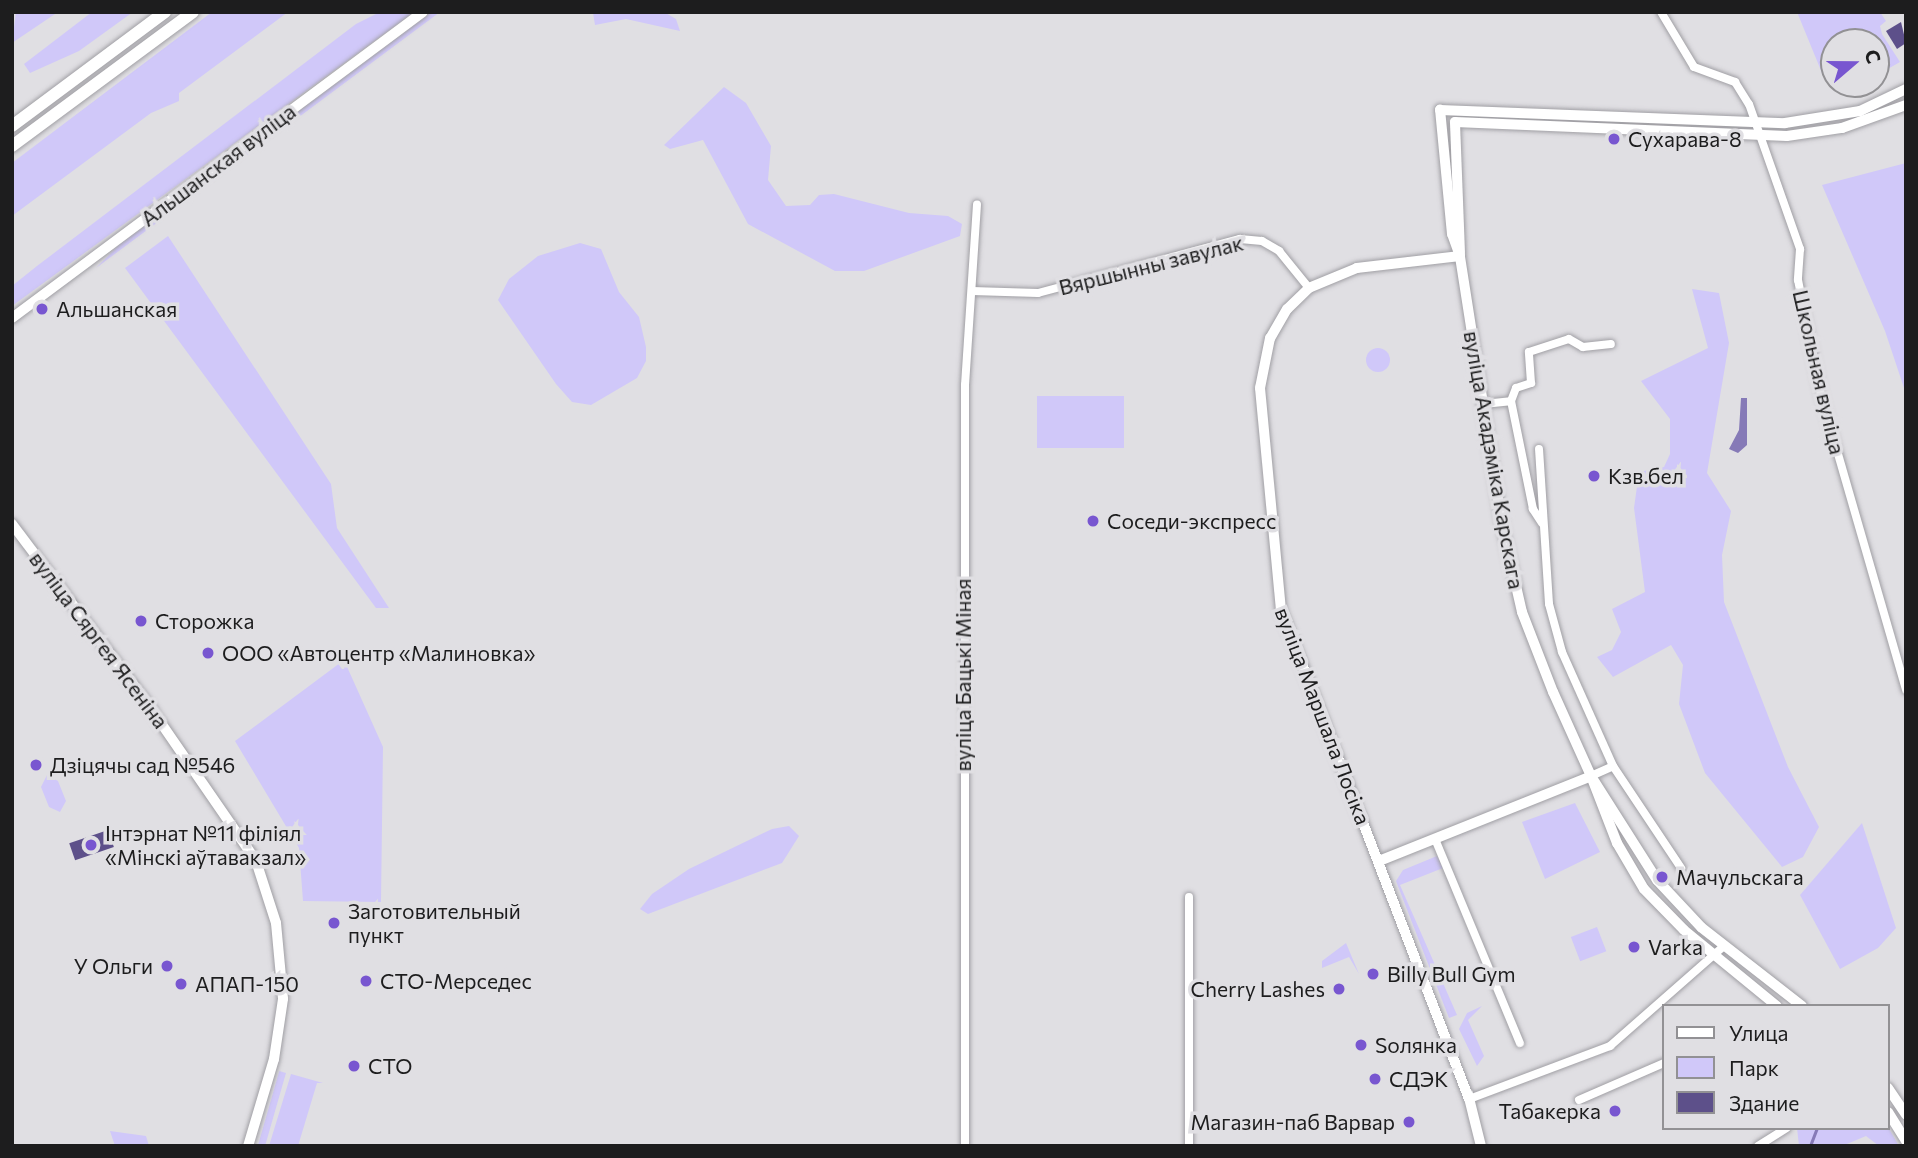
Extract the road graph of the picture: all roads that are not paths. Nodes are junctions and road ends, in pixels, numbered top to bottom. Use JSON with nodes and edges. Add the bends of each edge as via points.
{"nodes":[{"id":1,"x":165,"y":12,"type":"edge"},
{"id":2,"x":193,"y":12,"type":"edge"},
{"id":3,"x":423,"y":12,"type":"edge"},
{"id":4,"x":1661,"y":12,"type":"edge"},
{"id":5,"x":1906,"y":89,"type":"edge"},
{"id":6,"x":1906,"y":105,"type":"edge"},
{"id":7,"x":1441,"y":121,"type":"junction"},
{"id":8,"x":1455,"y":122,"type":"junction"},
{"id":9,"x":1756,"y":124,"type":"junction"},
{"id":10,"x":12,"y":126,"type":"edge"},
{"id":11,"x":1760,"y":136,"type":"junction"},
{"id":12,"x":12,"y":146,"type":"edge"},
{"id":13,"x":977,"y":204,"type":"dead end"},
{"id":14,"x":1460,"y":256,"type":"junction"},
{"id":15,"x":1309,"y":288,"type":"junction"},
{"id":16,"x":972,"y":291,"type":"junction"},
{"id":17,"x":12,"y":318,"type":"edge"},
{"id":18,"x":1611,"y":344,"type":"dead end"},
{"id":19,"x":1511,"y":401,"type":"junction"},
{"id":20,"x":1483,"y":404,"type":"junction"},
{"id":21,"x":1539,"y":449,"type":"dead end"},
{"id":22,"x":1542,"y":523,"type":"junction"},
{"id":23,"x":12,"y":524,"type":"edge"},
{"id":24,"x":1906,"y":690,"type":"edge"},
{"id":25,"x":1613,"y":766,"type":"junction"},
{"id":26,"x":1591,"y":776,"type":"junction"},
{"id":27,"x":1435,"y":839,"type":"junction"},
{"id":28,"x":1379,"y":861,"type":"junction"},
{"id":29,"x":1681,"y":869,"type":"dead end"},
{"id":30,"x":1189,"y":897,"type":"dead end"},
{"id":31,"x":1724,"y":946,"type":"junction"},
{"id":32,"x":1714,"y":956,"type":"junction"},
{"id":33,"x":1774,"y":1004,"type":"edge"},
{"id":34,"x":1799,"y":1004,"type":"edge"},
{"id":35,"x":1520,"y":1043,"type":"dead end"},
{"id":36,"x":1662,"y":1064,"type":"edge"},
{"id":37,"x":1890,"y":1091,"type":"edge"},
{"id":38,"x":1469,"y":1099,"type":"junction"},
{"id":39,"x":1579,"y":1100,"type":"dead end"},
{"id":40,"x":1890,"y":1115,"type":"edge"},
{"id":41,"x":1906,"y":1115,"type":"edge"},
{"id":42,"x":1784,"y":1130,"type":"edge"},
{"id":43,"x":1906,"y":1142,"type":"edge"},
{"id":44,"x":248,"y":1146,"type":"edge"},
{"id":45,"x":965,"y":1146,"type":"edge"},
{"id":46,"x":1189,"y":1146,"type":"edge"},
{"id":47,"x":1480,"y":1146,"type":"edge"},
{"id":48,"x":1758,"y":1146,"type":"edge"}],
"edges":[{"from":1,"to":10,"type":"highway"},
{"from":2,"to":12,"type":"highway"},
{"from":3,"to":17,"type":"main road","name":"Альшанская вуліца"},
{"from":4,"to":9,"type":"street","name":"Школьная вуліца","via":[[1694,67],[1741,88]]},
{"from":5,"to":9,"type":"main road","via":[[1839,116]]},
{"from":6,"to":11,"type":"main road","via":[[1842,128]]},
{"from":7,"to":8,"type":"main road"},
{"from":7,"to":9,"type":"main road","via":[[1440,110]]},
{"from":7,"to":14,"type":"main road","via":[[1452,234]]},
{"from":8,"to":11,"type":"main road"},
{"from":8,"to":14,"type":"main road"},
{"from":9,"to":11,"type":"street","name":"Школьная вуліца"},
{"from":11,"to":24,"type":"street","name":"Школьная вуліца","via":[[1800,249],[1798,280],[1821,395]]},
{"from":13,"to":16,"type":"street","name":"вуліца Бацькі Міная"},
{"from":14,"to":15,"type":"main road","name":"вуліца Маршала Лосіка","via":[[1357,268]]},
{"from":14,"to":20,"type":"main road","name":"вуліца Акадэміка Карскага"},
{"from":15,"to":16,"type":"street","name":"Вяршынны завулак","via":[[1279,251],[1262,241],[1240,239],[1038,293]]},
{"from":15,"to":28,"type":"main road","name":"вуліца Маршала Лосіка","via":[[1279,321],[1260,374],[1277,587],[1302,671]]},
{"from":16,"to":45,"type":"street","name":"вуліца Бацькі Міная","via":[[964,426]]},
{"from":18,"to":19,"type":"street","via":[[1583,347],[1569,340],[1529,352],[1531,383],[1516,388]]},
{"from":19,"to":20,"type":"street"},
{"from":19,"to":22,"type":"street","via":[[1533,509]]},
{"from":20,"to":26,"type":"main road","name":"вуліца Акадэміка Карскага","via":[[1522,612]]},
{"from":21,"to":22,"type":"street"},
{"from":22,"to":25,"type":"street","via":[[1549,604],[1562,652]]},
{"from":23,"to":44,"type":"main road","name":"вуліца Сяргея Ясеніна","via":[[152,710],[256,861],[276,923],[284,990],[277,1047]]},
{"from":25,"to":26,"type":"street"},
{"from":25,"to":29,"type":"street"},
{"from":26,"to":27,"type":"main road"},
{"from":26,"to":31,"type":"main road","name":"вуліца Акадэміка Карскага","via":[[1657,880]]},
{"from":26,"to":32,"type":"main road","name":"вуліца Акадэміка Карскага","via":[[1598,803],[1638,880]]},
{"from":27,"to":28,"type":"main road"},
{"from":27,"to":35,"type":"street"},
{"from":28,"to":38,"type":"main road","name":"вуліца Маршала Лосіка"},
{"from":30,"to":46,"type":"street"},
{"from":31,"to":32,"type":"street"},
{"from":31,"to":34,"type":"main road","name":"вуліца Акадэміка Карскага"},
{"from":32,"to":33,"type":"main road","name":"вуліца Акадэміка Карскага"},
{"from":32,"to":38,"type":"street","via":[[1609,1046]]},
{"from":36,"to":39,"type":"street"},
{"from":37,"to":41,"type":"main road"},
{"from":38,"to":47,"type":"main road","name":"вуліца Маршала Лосіка"},
{"from":40,"to":43,"type":"main road"},
{"from":42,"to":48,"type":"street"}]}
